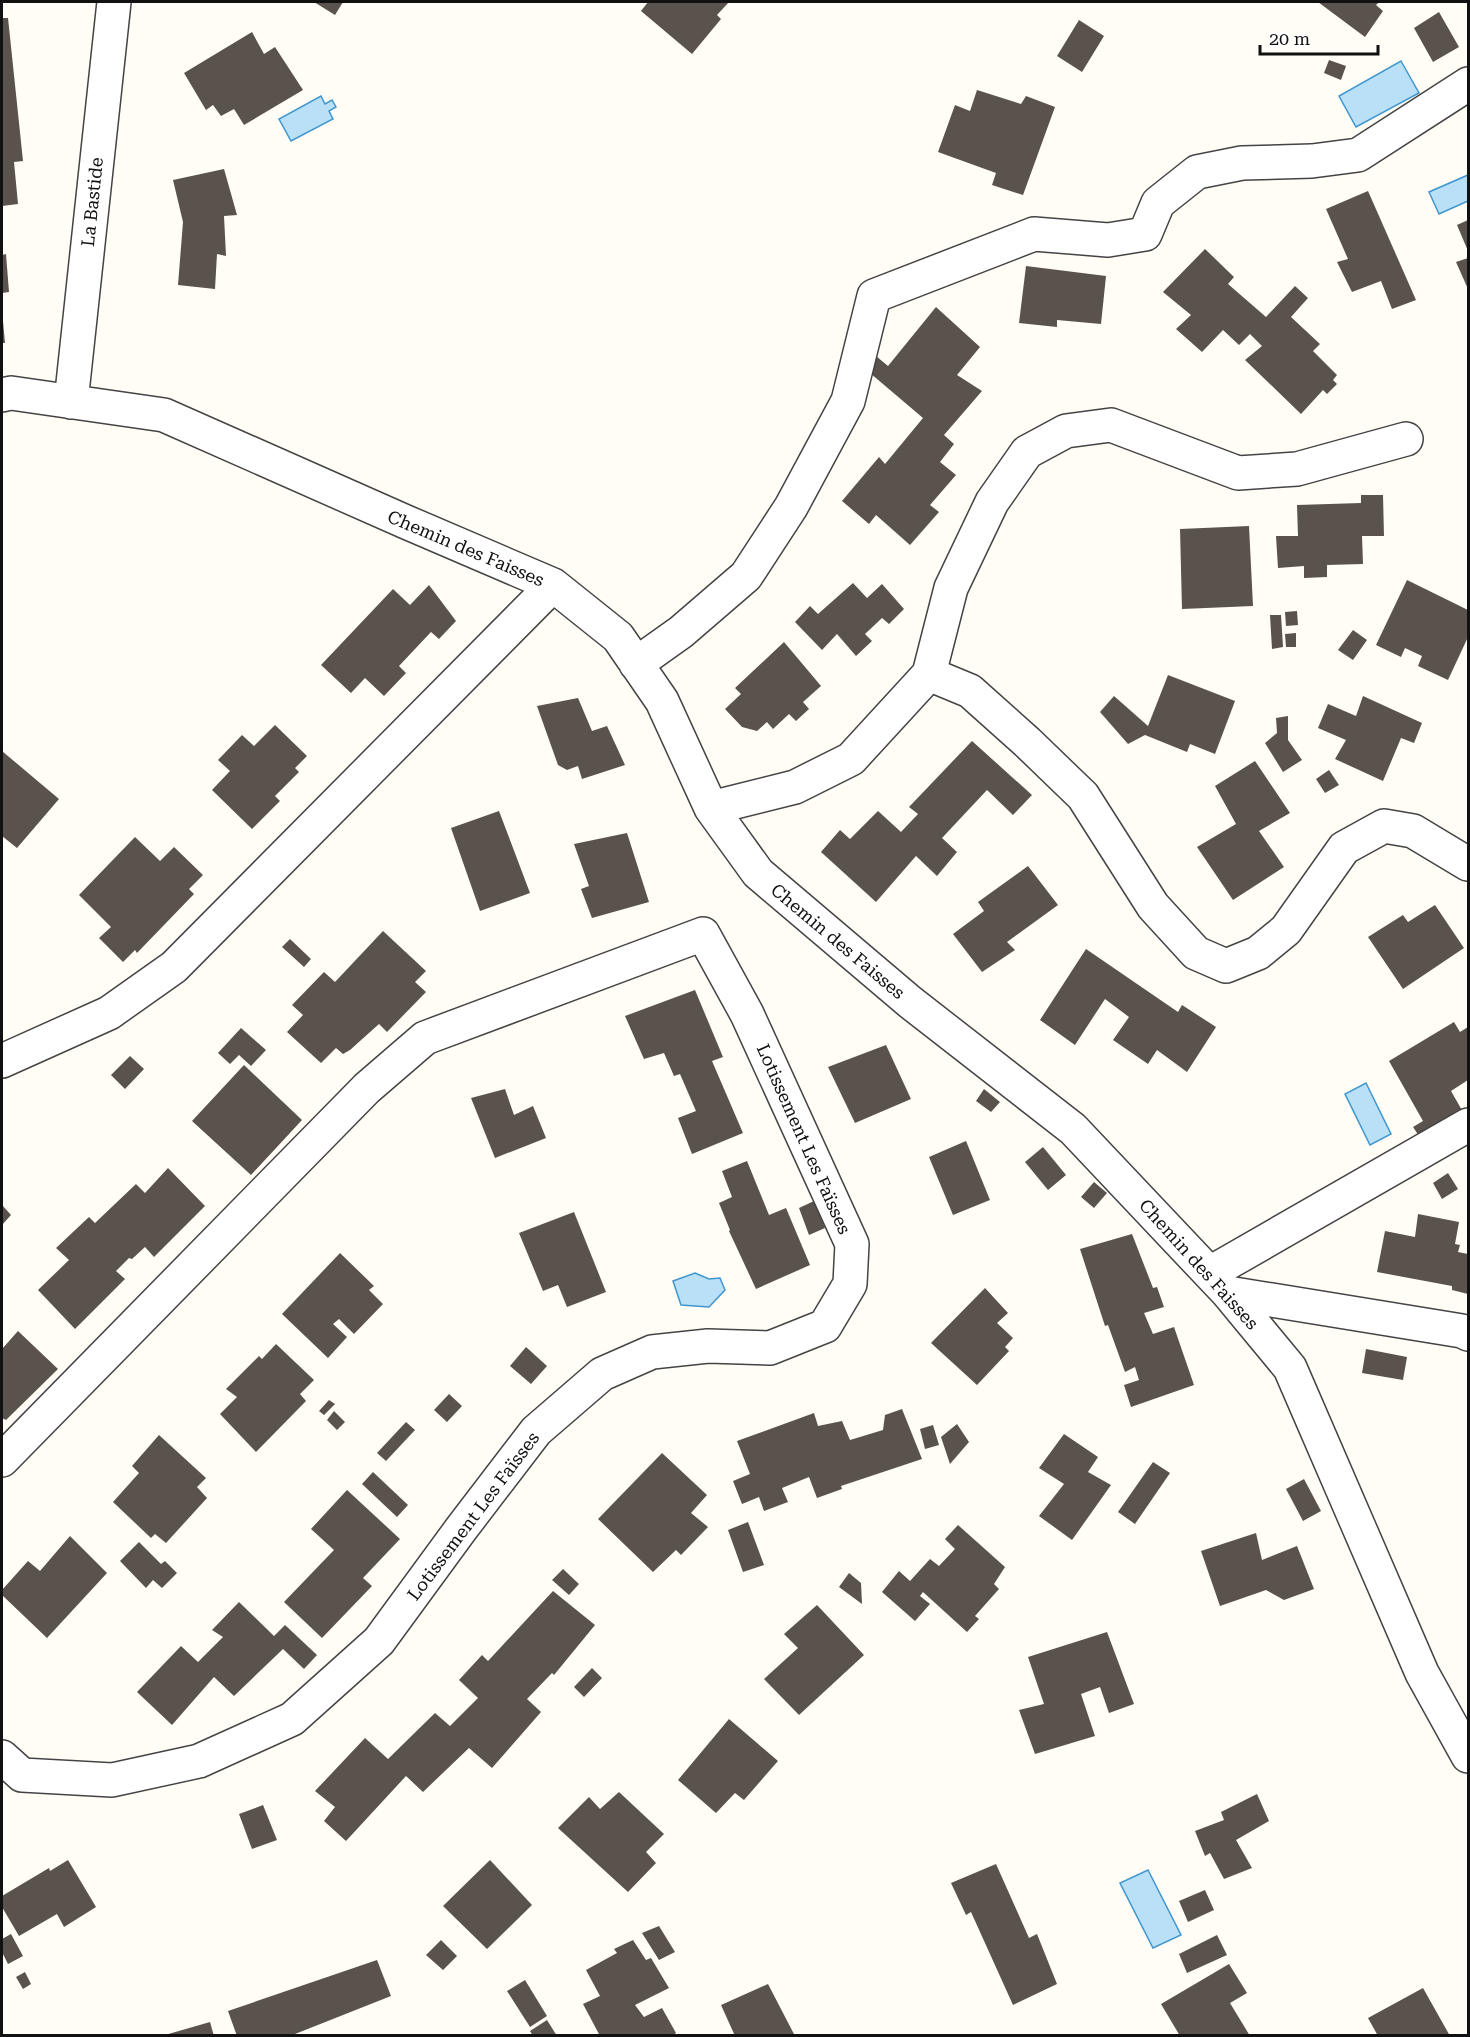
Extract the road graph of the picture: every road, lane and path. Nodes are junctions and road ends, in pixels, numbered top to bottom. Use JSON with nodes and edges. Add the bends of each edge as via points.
{"nodes":[{"id":1,"x":114,"y":2,"type":"edge"},
{"id":2,"x":1468,"y":84,"type":"edge"},
{"id":3,"x":2,"y":395,"type":"edge"},
{"id":4,"x":71,"y":402,"type":"junction"},
{"id":5,"x":1406,"y":439,"type":"dead end"},
{"id":6,"x":553,"y":585,"type":"junction"},
{"id":7,"x":636,"y":664,"type":"junction"},
{"id":8,"x":928,"y":674,"type":"junction"},
{"id":9,"x":711,"y":808,"type":"junction"},
{"id":10,"x":1468,"y":864,"type":"edge"},
{"id":11,"x":2,"y":1062,"type":"edge"},
{"id":12,"x":1468,"y":1125,"type":"edge"},
{"id":13,"x":1219,"y":1283,"type":"junction"},
{"id":14,"x":1468,"y":1334,"type":"edge"},
{"id":15,"x":2,"y":1460,"type":"edge"},
{"id":16,"x":1468,"y":1756,"type":"edge"},
{"id":17,"x":6,"y":1768,"type":"edge"}],
"edges":[{"from":1,"to":4,"type":"street","name":"La Bastide"},
{"from":2,"to":7,"type":"street","via":[[1358,155],[1242,163],[1197,172],[1158,203],[1144,234],[1108,240],[1034,234],[874,296],[848,401],[791,507],[746,576],[681,632]]},
{"from":3,"to":4,"type":"street","name":"Chemin des Faisses"},
{"from":4,"to":6,"type":"street","name":"Chemin des Faisses","via":[[165,415]]},
{"from":5,"to":8,"type":"street","via":[[1297,469],[1238,473],[1110,425],[1066,431],[1027,452],[992,502],[951,588]]},
{"from":6,"to":7,"type":"street","name":"Chemin des Faisses","via":[[618,637]]},
{"from":6,"to":11,"type":"street","via":[[174,968],[109,1013]]},
{"from":7,"to":9,"type":"street","name":"Chemin des Faisses","via":[[662,701]]},
{"from":8,"to":9,"type":"street","via":[[851,759],[795,787]]},
{"from":8,"to":10,"type":"street","via":[[970,691],[1083,796],[1153,906],[1196,953],[1226,966],[1258,953],[1286,930],[1344,848],[1384,826],[1413,831]]},
{"from":9,"to":13,"type":"street","name":"Chemin des Faisses","via":[[758,873],[910,1002],[1073,1129]]},
{"from":12,"to":13,"type":"street"},
{"from":13,"to":14,"type":"street"},
{"from":13,"to":16,"type":"street","name":"Chemin des Faisses","via":[[1290,1368],[1422,1673]]},
{"from":15,"to":17,"type":"street","name":"Lotissement Les Faïsses","via":[[367,1088],[425,1038],[703,934],[747,1014],[852,1244],[850,1284],[825,1326],[770,1348],[708,1346],[652,1352],[603,1374],[536,1431],[379,1641],[292,1719],[199,1761],[112,1780],[22,1775]]}]}
